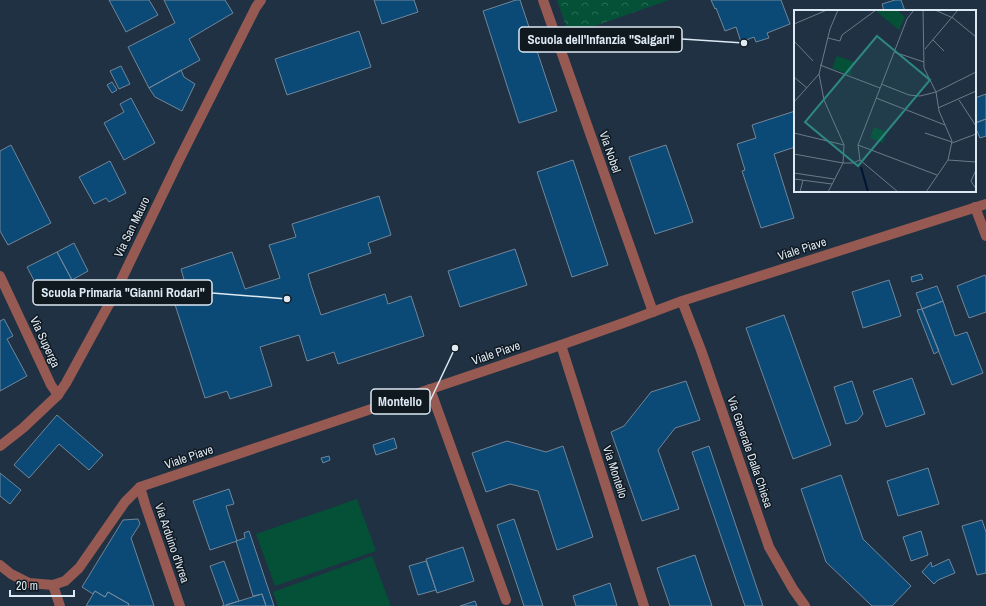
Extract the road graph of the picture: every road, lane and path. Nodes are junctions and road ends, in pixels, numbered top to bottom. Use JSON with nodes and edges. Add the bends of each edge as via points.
{"nodes":[{"id":1,"x":261,"y":0,"type":"edge"},
{"id":2,"x":543,"y":0,"type":"edge"},
{"id":3,"x":986,"y":204,"type":"edge"},
{"id":4,"x":975,"y":207,"type":"junction"},
{"id":5,"x":986,"y":236,"type":"edge"},
{"id":6,"x":0,"y":276,"type":"edge"},
{"id":7,"x":682,"y":301,"type":"junction"},
{"id":8,"x":653,"y":312,"type":"junction"},
{"id":9,"x":561,"y":345,"type":"junction"},
{"id":10,"x":430,"y":389,"type":"junction"},
{"id":11,"x":58,"y":395,"type":"junction"},
{"id":12,"x":0,"y":446,"type":"edge"},
{"id":13,"x":140,"y":487,"type":"junction"},
{"id":14,"x":0,"y":565,"type":"edge"},
{"id":15,"x":53,"y":585,"type":"junction"},
{"id":16,"x":506,"y":600,"type":"dead end"},
{"id":17,"x":60,"y":606,"type":"edge"},
{"id":18,"x":180,"y":606,"type":"edge"},
{"id":19,"x":644,"y":606,"type":"edge"},
{"id":20,"x":805,"y":606,"type":"edge"}],
"edges":[{"from":1,"to":11,"type":"street","name":"Via San Mauro","via":[[178,160],[114,295]]},
{"from":2,"to":8,"type":"street","name":"Via Nobel"},
{"from":3,"to":4,"type":"street","name":"Viale Piave"},
{"from":4,"to":5,"type":"street"},
{"from":4,"to":7,"type":"street","name":"Viale Piave"},
{"from":6,"to":11,"type":"street","name":"Via Superga"},
{"from":7,"to":8,"type":"street","name":"Viale Piave"},
{"from":7,"to":20,"type":"street","name":"Via Generale Dalla Chiesa","via":[[769,547]]},
{"from":8,"to":9,"type":"street","name":"Viale Piave"},
{"from":9,"to":10,"type":"street","name":"Viale Piave"},
{"from":9,"to":19,"type":"street","name":"Via Montello"},
{"from":10,"to":13,"type":"street","name":"Viale Piave"},
{"from":10,"to":16,"type":"street"},
{"from":11,"to":12,"type":"street","name":"Via San Mauro"},
{"from":13,"to":15,"type":"street","name":"Viale Piave","via":[[125,502],[79,568],[65,580]]},
{"from":13,"to":18,"type":"street","name":"Via Arduino d'Ivrea"},
{"from":14,"to":15,"type":"street","via":[[29,584]]},
{"from":15,"to":17,"type":"street"}]}
